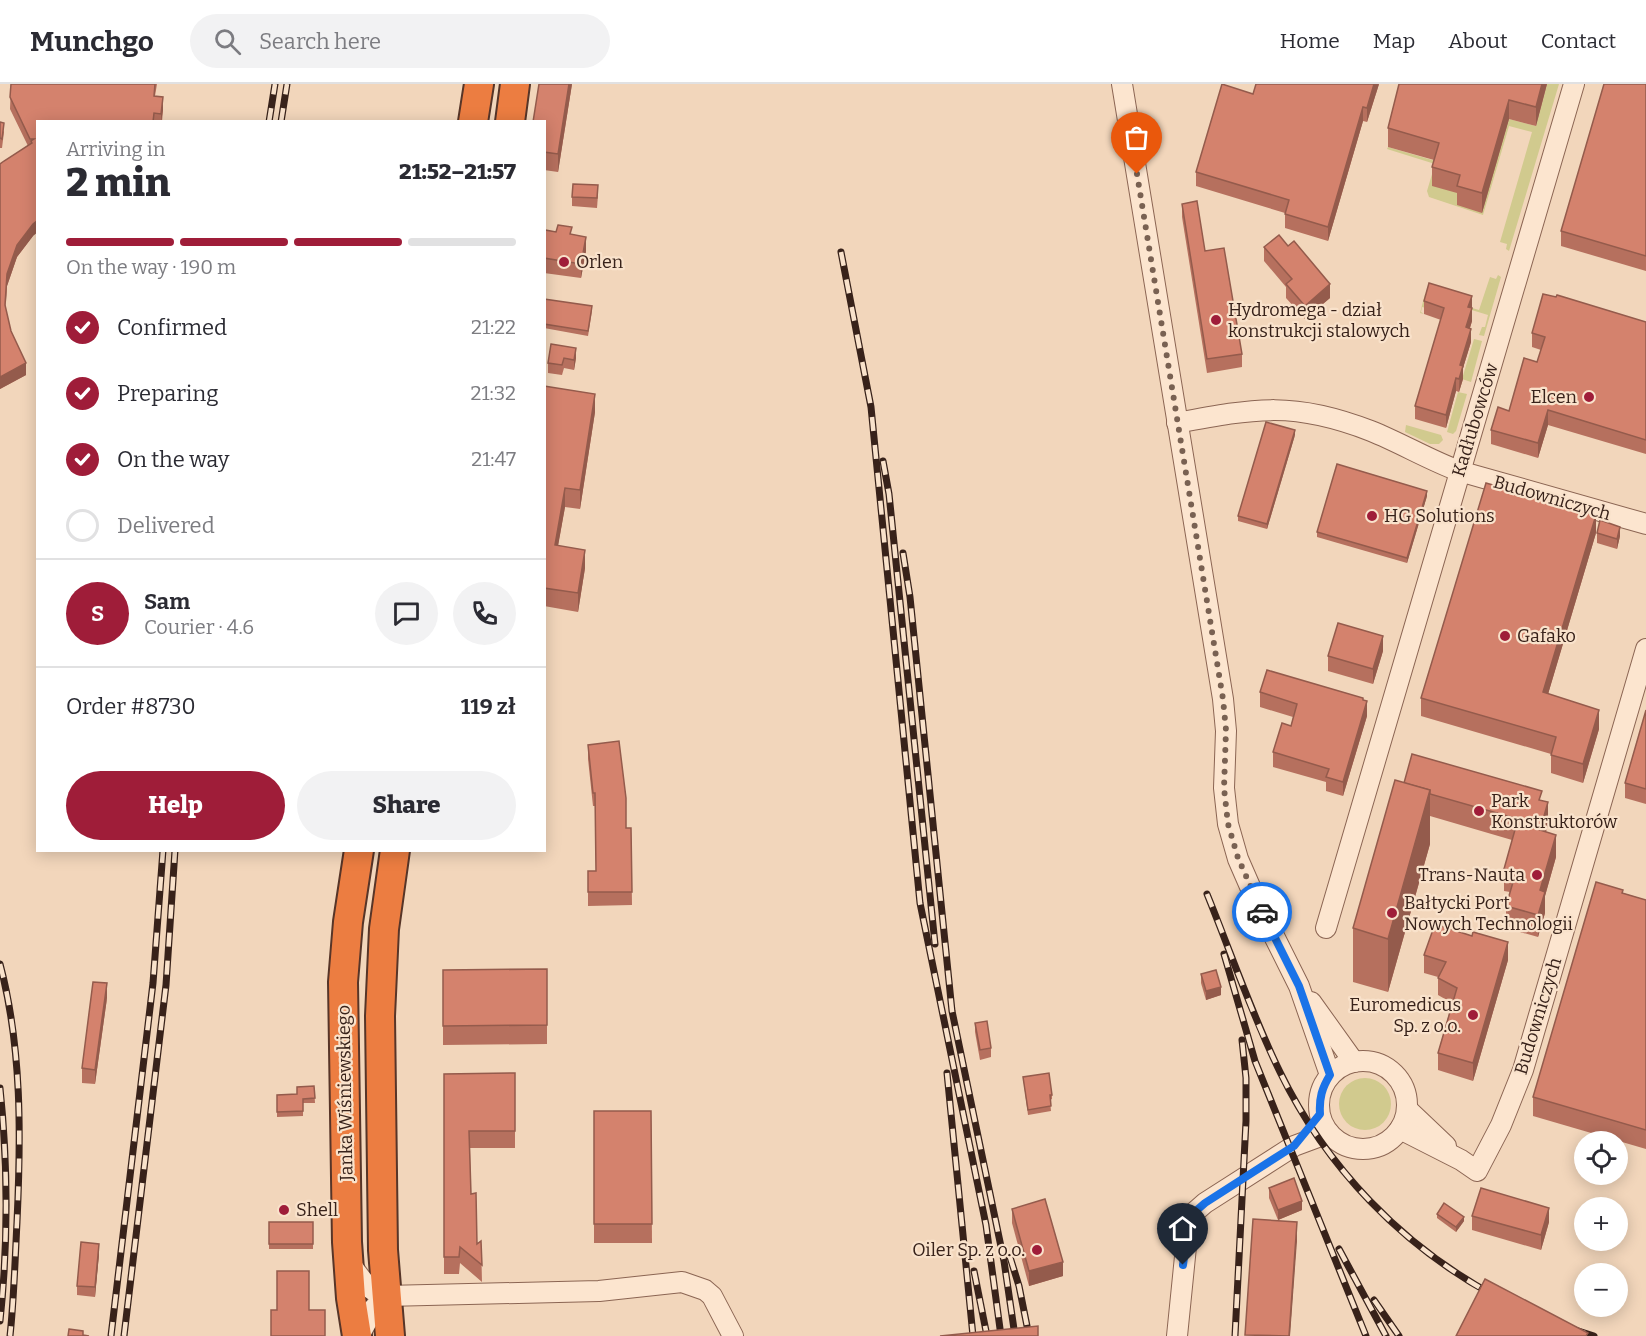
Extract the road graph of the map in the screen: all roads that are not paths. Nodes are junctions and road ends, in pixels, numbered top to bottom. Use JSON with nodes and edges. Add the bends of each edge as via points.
{"nodes":[{"id":1,"x":479,"y":84,"type":"edge"},
{"id":2,"x":515,"y":84,"type":"edge"},
{"id":3,"x":1122,"y":84,"type":"edge"},
{"id":4,"x":1574,"y":84,"type":"edge"},
{"id":5,"x":473,"y":120,"type":"edge"},
{"id":6,"x":510,"y":120,"type":"edge"},
{"id":7,"x":1177,"y":423,"type":"junction"},
{"id":8,"x":1459,"y":471,"type":"junction"},
{"id":9,"x":1646,"y":524,"type":"edge"},
{"id":10,"x":1646,"y":649,"type":"edge"},
{"id":11,"x":359,"y":852,"type":"edge"},
{"id":12,"x":395,"y":852,"type":"edge"},
{"id":13,"x":1326,"y":928,"type":"dead end"},
{"id":14,"x":1299,"y":986,"type":"junction"},
{"id":15,"x":1354,"y":1062,"type":"junction"},
{"id":16,"x":1330,"y":1075,"type":"junction"},
{"id":17,"x":1407,"y":1109,"type":"junction"},
{"id":18,"x":1320,"y":1114,"type":"junction"},
{"id":19,"x":1400,"y":1129,"type":"junction"},
{"id":20,"x":1329,"y":1133,"type":"junction"},
{"id":21,"x":1294,"y":1146,"type":"junction"},
{"id":22,"x":1469,"y":1165,"type":"junction"},
{"id":23,"x":348,"y":1260,"type":"junction"},
{"id":24,"x":386,"y":1296,"type":"junction"},
{"id":25,"x":358,"y":1336,"type":"edge"},
{"id":26,"x":390,"y":1336,"type":"edge"},
{"id":27,"x":733,"y":1336,"type":"edge"},
{"id":28,"x":1177,"y":1336,"type":"edge"}],
"edges":[{"from":1,"to":5,"type":"highway"},
{"from":2,"to":6,"type":"highway"},
{"from":3,"to":7,"type":"street"},
{"from":4,"to":8,"type":"street","name":"Kadłubowców"},
{"from":7,"to":8,"type":"street","name":"Budowniczych","via":[[1251,410],[1312,412],[1372,431]]},
{"from":7,"to":14,"type":"street","via":[[1223,699],[1228,824],[1255,898]]},
{"from":8,"to":9,"type":"street","name":"Budowniczych"},
{"from":8,"to":13,"type":"street","name":"Kadłubowców"},
{"from":10,"to":22,"type":"street","name":"Budowniczych","via":[[1523,1070],[1501,1125]]},
{"from":11,"to":23,"type":"highway","name":"Janka Wiśniewskiego","via":[[343,982]]},
{"from":12,"to":24,"type":"highway","name":"Janka Wiśniewskiego","via":[[384,929],[381,1004]]},
{"from":14,"to":15,"type":"street"},
{"from":14,"to":16,"type":"street"},
{"from":15,"to":16,"type":"street"},
{"from":15,"to":17,"type":"street","via":[[1381,1064],[1392,1072],[1404,1089]]},
{"from":16,"to":18,"type":"street","via":[[1321,1094]]},
{"from":17,"to":19,"type":"street"},
{"from":17,"to":22,"type":"street"},
{"from":18,"to":20,"type":"street"},
{"from":18,"to":21,"type":"street"},
{"from":19,"to":20,"type":"street","via":[[1383,1145],[1362,1150],[1338,1142]]},
{"from":19,"to":22,"type":"street"},
{"from":20,"to":21,"type":"street"},
{"from":21,"to":28,"type":"street","via":[[1189,1217]]},
{"from":23,"to":24,"type":"street","via":[[365,1284]]},
{"from":23,"to":25,"type":"highway","name":"Janka Wiśniewskiego"},
{"from":24,"to":25,"type":"street"},
{"from":24,"to":26,"type":"highway","name":"Janka Wiśniewskiego"},
{"from":24,"to":27,"type":"street","via":[[599,1291],[682,1282],[712,1296]]}]}
